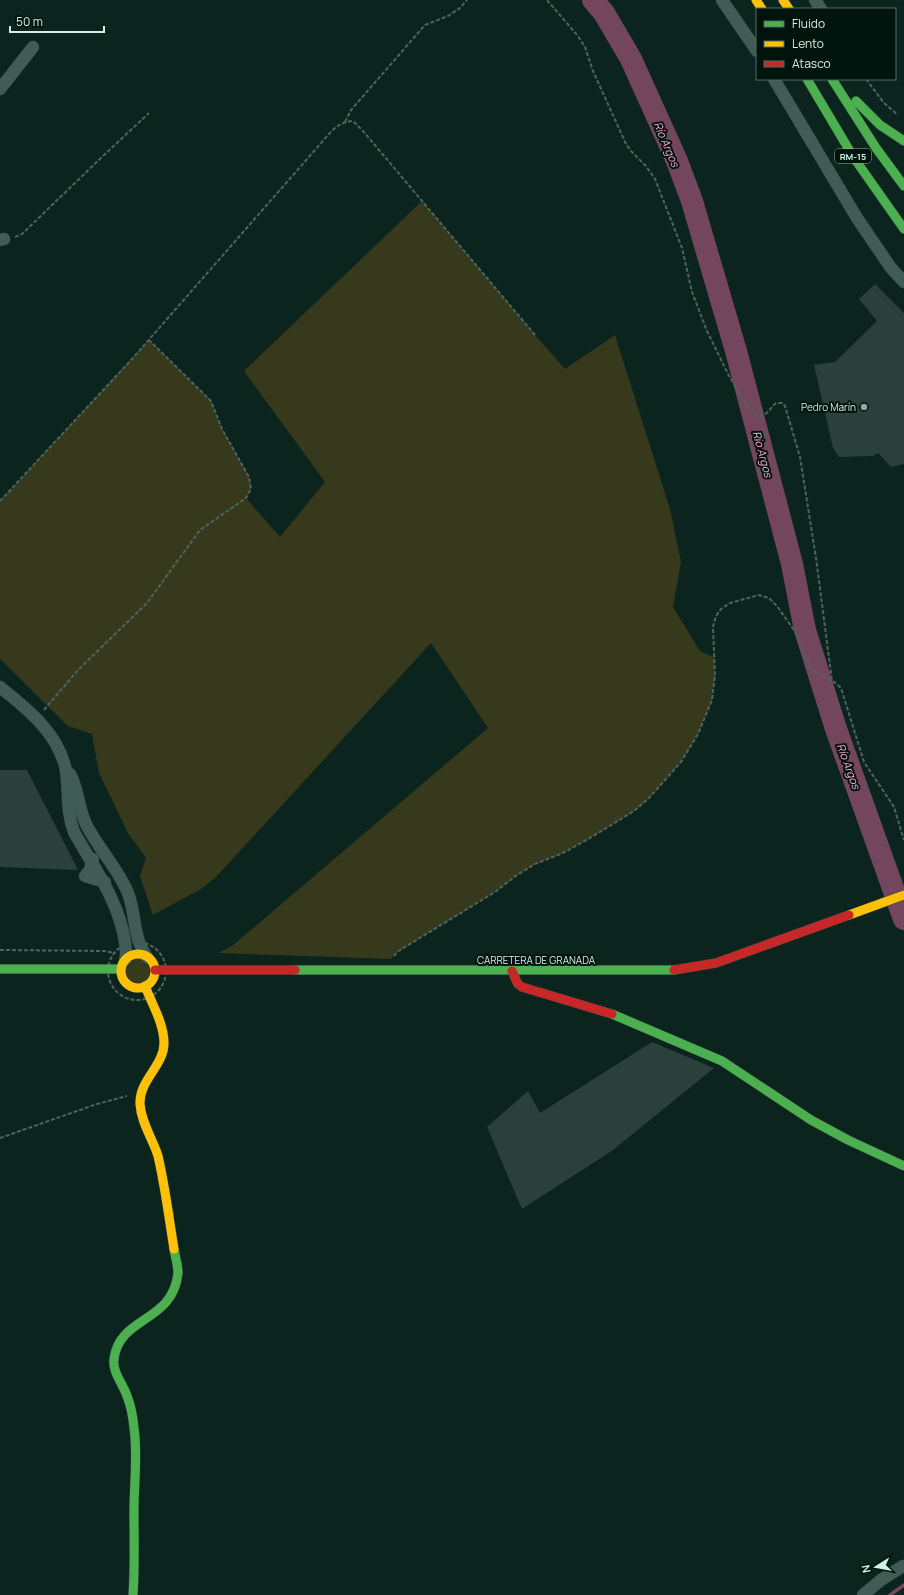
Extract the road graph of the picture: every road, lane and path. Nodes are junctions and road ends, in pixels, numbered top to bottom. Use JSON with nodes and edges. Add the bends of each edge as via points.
{"nodes":[{"id":1,"x":467,"y":0,"type":"edge"},
{"id":2,"x":547,"y":0,"type":"edge"},
{"id":3,"x":722,"y":0,"type":"edge"},
{"id":4,"x":34,"y":47,"type":"dead end"},
{"id":5,"x":756,"y":50,"type":"edge"},
{"id":6,"x":775,"y":80,"type":"edge"},
{"id":7,"x":808,"y":80,"type":"edge"},
{"id":8,"x":833,"y":80,"type":"edge"},
{"id":9,"x":838,"y":80,"type":"edge"},
{"id":10,"x":867,"y":80,"type":"edge"},
{"id":11,"x":0,"y":89,"type":"edge"},
{"id":12,"x":149,"y":113,"type":"dead end"},
{"id":13,"x":899,"y":116,"type":"dead end"},
{"id":14,"x":345,"y":122,"type":"junction"},
{"id":15,"x":904,"y":141,"type":"edge"},
{"id":16,"x":904,"y":186,"type":"edge"},
{"id":17,"x":904,"y":229,"type":"edge"},
{"id":18,"x":2,"y":239,"type":"edge"},
{"id":19,"x":904,"y":282,"type":"edge"},
{"id":20,"x":535,"y":335,"type":"dead end"},
{"id":21,"x":149,"y":340,"type":"junction"},
{"id":22,"x":0,"y":501,"type":"edge"},
{"id":23,"x":832,"y":681,"type":"junction"},
{"id":24,"x":0,"y":687,"type":"edge"},
{"id":25,"x":37,"y":718,"type":"junction"},
{"id":26,"x":65,"y":766,"type":"junction"},
{"id":27,"x":77,"y":795,"type":"junction"},
{"id":28,"x":904,"y":840,"type":"edge"},
{"id":29,"x":92,"y":864,"type":"junction"},
{"id":30,"x":102,"y":880,"type":"junction"},
{"id":31,"x":904,"y":895,"type":"edge"},
{"id":32,"x":138,"y":938,"type":"junction"},
{"id":33,"x":125,"y":945,"type":"junction"},
{"id":34,"x":0,"y":950,"type":"edge"},
{"id":35,"x":147,"y":957,"type":"junction"},
{"id":36,"x":120,"y":961,"type":"junction"},
{"id":37,"x":0,"y":970,"type":"edge"},
{"id":38,"x":109,"y":970,"type":"junction"},
{"id":39,"x":155,"y":970,"type":"junction"},
{"id":40,"x":166,"y":970,"type":"junction"},
{"id":41,"x":388,"y":970,"type":"junction"},
{"id":42,"x":512,"y":971,"type":"junction"},
{"id":43,"x":145,"y":986,"type":"junction"},
{"id":44,"x":150,"y":997,"type":"junction"},
{"id":45,"x":140,"y":1094,"type":"junction"},
{"id":46,"x":0,"y":1138,"type":"edge"},
{"id":47,"x":904,"y":1166,"type":"edge"},
{"id":48,"x":902,"y":1566,"type":"dead end"},
{"id":49,"x":133,"y":1595,"type":"edge"},
{"id":50,"x":863,"y":1595,"type":"edge"}],
"edges":[{"from":1,"to":14,"type":"path","via":[[448,16],[425,25],[355,105]]},
{"from":2,"to":23,"type":"path","via":[[585,47],[626,144],[655,178],[682,248],[694,297],[728,374],[757,416],[762,417],[768,413],[776,403],[785,406],[800,457]]},
{"from":3,"to":5,"type":"street"},
{"from":4,"to":11,"type":"street"},
{"from":6,"to":19,"type":"street","via":[[857,218],[891,268]]},
{"from":7,"to":17,"type":"main road","number":"RM-15","via":[[854,158]]},
{"from":8,"to":16,"type":"main road","number":"RM-15","via":[[876,148]]},
{"from":9,"to":15,"type":"main road","via":[[867,114]]},
{"from":10,"to":13,"type":"path","via":[[884,103]]},
{"from":12,"to":18,"type":"path","via":[[22,234]]},
{"from":14,"to":20,"type":"path","via":[[353,121],[363,131]]},
{"from":14,"to":21,"type":"path","via":[[336,126]]},
{"from":21,"to":22,"type":"path"},
{"from":21,"to":25,"type":"path","via":[[211,401],[222,429],[249,477],[251,489],[246,498],[200,530],[147,602],[78,670]]},
{"from":23,"to":28,"type":"path","via":[[841,688],[864,762],[894,808]]},
{"from":23,"to":41,"type":"path","via":[[814,672],[796,633],[769,598],[759,595],[721,609],[713,627],[715,675],[712,700],[698,734],[681,762],[649,798],[634,811],[590,838],[517,874],[495,892],[397,952],[391,959]]},
{"from":24,"to":25,"type":"street"},
{"from":25,"to":26,"type":"street","via":[[48,730]]},
{"from":26,"to":27,"type":"street"},
{"from":26,"to":29,"type":"street","via":[[67,806],[71,824]]},
{"from":27,"to":29,"type":"street","via":[[78,820],[92,850]]},
{"from":27,"to":32,"type":"street","via":[[87,825],[127,892]]},
{"from":29,"to":30,"type":"street","via":[[85,876]]},
{"from":30,"to":32,"type":"street","via":[[116,889]]},
{"from":30,"to":33,"type":"street","via":[[120,918]]},
{"from":31,"to":42,"type":"main road","name":"CARRETERA DE GRANADA","via":[[716,963],[694,968],[665,971]]},
{"from":32,"to":33,"type":"path"},
{"from":32,"to":35,"type":"street"},
{"from":32,"to":40,"type":"path","via":[[160,954]]},
{"from":33,"to":36,"type":"path"},
{"from":33,"to":36,"type":"street","via":[[127,955]]},
{"from":34,"to":36,"type":"path","via":[[104,950]]},
{"from":35,"to":36,"type":"main road","via":[[133,955]]},
{"from":35,"to":39,"type":"main road"},
{"from":36,"to":38,"type":"main road"},
{"from":36,"to":38,"type":"path","via":[[110,962]]},
{"from":36,"to":43,"type":"main road","via":[[127,983],[136,987]]},
{"from":37,"to":38,"type":"main road"},
{"from":38,"to":44,"type":"path","via":[[114,988],[121,995],[140,1000]]},
{"from":39,"to":40,"type":"main road","name":"CARRETERA DE GRANADA"},
{"from":39,"to":43,"type":"main road","via":[[152,979]]},
{"from":40,"to":41,"type":"main road","name":"CARRETERA DE GRANADA"},
{"from":40,"to":44,"type":"path","via":[[163,984]]},
{"from":41,"to":42,"type":"main road","name":"CARRETERA DE GRANADA"},
{"from":42,"to":47,"type":"main road","via":[[522,987],[608,1012],[722,1061],[810,1120]]},
{"from":43,"to":44,"type":"main road"},
{"from":44,"to":45,"type":"main road","via":[[164,1044],[162,1054]]},
{"from":45,"to":46,"type":"path","via":[[97,1104]]},
{"from":45,"to":49,"type":"main road","via":[[143,1119],[157,1155],[178,1282],[160,1310],[124,1333],[114,1359],[115,1371],[126,1393],[133,1420],[135,1444]]},
{"from":48,"to":50,"type":"street"}]}
